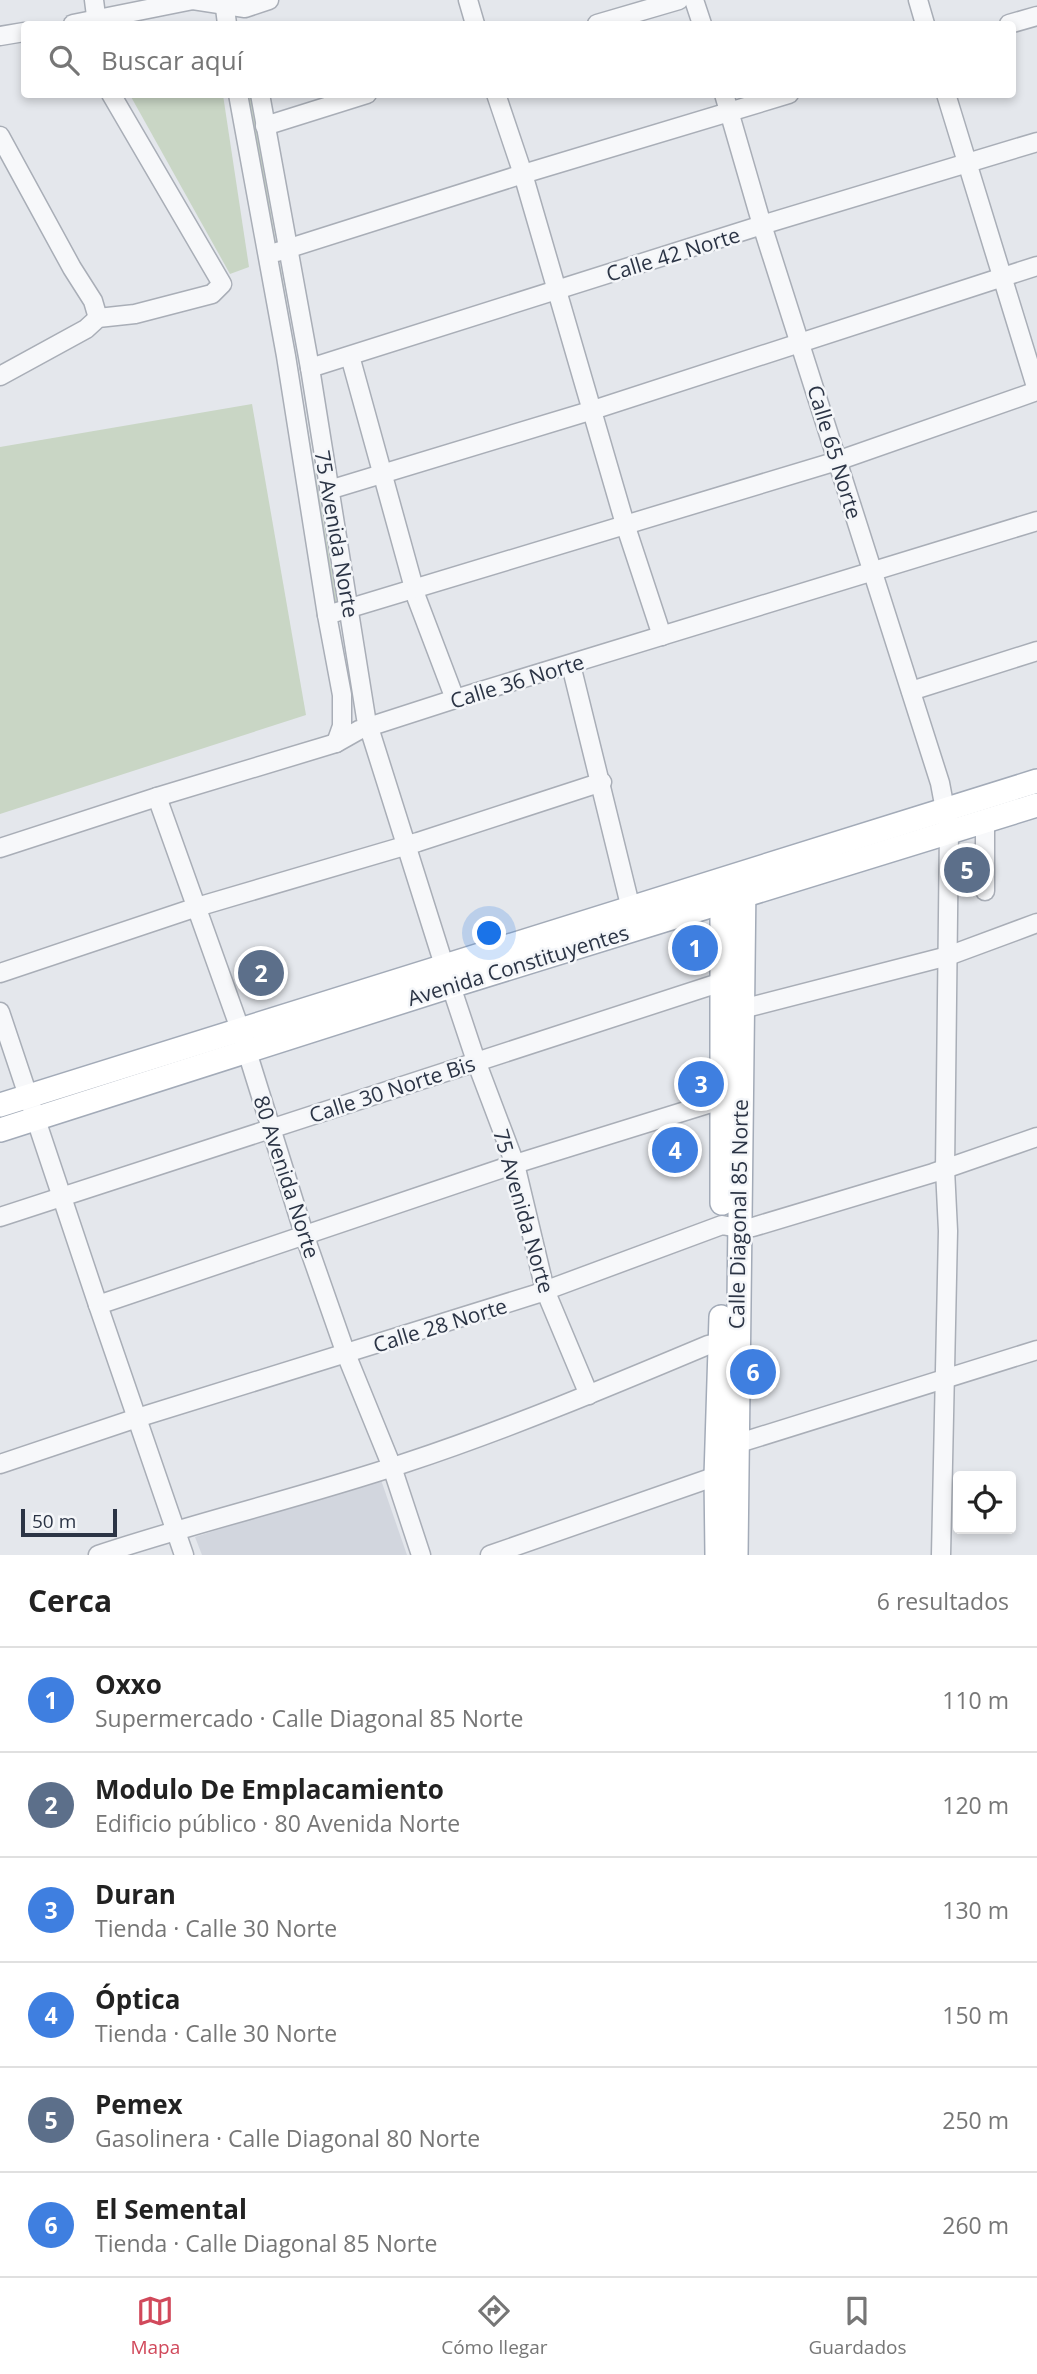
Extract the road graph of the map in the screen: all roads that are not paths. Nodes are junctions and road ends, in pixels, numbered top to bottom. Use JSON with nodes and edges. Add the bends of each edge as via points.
{"nodes":[{"id":1,"x":94,"y":0,"type":"edge"},
{"id":2,"x":193,"y":0,"type":"edge"},
{"id":3,"x":269,"y":0,"type":"edge"},
{"id":4,"x":468,"y":0,"type":"edge"},
{"id":5,"x":679,"y":0,"type":"edge"},
{"id":6,"x":694,"y":0,"type":"edge"},
{"id":7,"x":918,"y":0,"type":"edge"},
{"id":8,"x":224,"y":2,"type":"edge"},
{"id":9,"x":246,"y":11,"type":"edge"},
{"id":10,"x":1037,"y":16,"type":"edge"},
{"id":11,"x":97,"y":21,"type":"edge"},
{"id":12,"x":105,"y":21,"type":"edge"},
{"id":13,"x":227,"y":21,"type":"edge"},
{"id":14,"x":474,"y":21,"type":"edge"},
{"id":15,"x":607,"y":21,"type":"edge"},
{"id":16,"x":701,"y":21,"type":"edge"},
{"id":17,"x":924,"y":21,"type":"edge"},
{"id":18,"x":1016,"y":22,"type":"edge"},
{"id":19,"x":21,"y":32,"type":"edge"},
{"id":20,"x":0,"y":36,"type":"edge"},
{"id":21,"x":113,"y":98,"type":"edge"},
{"id":22,"x":240,"y":98,"type":"edge"},
{"id":23,"x":261,"y":98,"type":"edge"},
{"id":24,"x":355,"y":98,"type":"edge"},
{"id":25,"x":497,"y":98,"type":"edge"},
{"id":26,"x":725,"y":98,"type":"edge"},
{"id":27,"x":777,"y":98,"type":"edge"},
{"id":28,"x":947,"y":98,"type":"edge"},
{"id":29,"x":730,"y":114,"type":"junction"},
{"id":30,"x":265,"y":126,"type":"junction"},
{"id":31,"x":0,"y":136,"type":"edge"},
{"id":32,"x":1037,"y":142,"type":"edge"},
{"id":33,"x":967,"y":165,"type":"junction"},
{"id":34,"x":523,"y":174,"type":"junction"},
{"id":35,"x":762,"y":225,"type":"junction"},
{"id":36,"x":288,"y":250,"type":"junction"},
{"id":37,"x":267,"y":255,"type":"junction"},
{"id":38,"x":1037,"y":266,"type":"edge"},
{"id":39,"x":1002,"y":278,"type":"junction"},
{"id":40,"x":555,"y":290,"type":"junction"},
{"id":41,"x":98,"y":318,"type":"junction"},
{"id":42,"x":800,"y":341,"type":"junction"},
{"id":43,"x":350,"y":356,"type":"junction"},
{"id":44,"x":310,"y":368,"type":"junction"},
{"id":45,"x":0,"y":376,"type":"edge"},
{"id":46,"x":1037,"y":391,"type":"edge"},
{"id":47,"x":593,"y":410,"type":"junction"},
{"id":48,"x":837,"y":461,"type":"junction"},
{"id":49,"x":383,"y":474,"type":"junction"},
{"id":50,"x":329,"y":490,"type":"junction"},
{"id":51,"x":1037,"y":521,"type":"edge"},
{"id":52,"x":625,"y":524,"type":"junction"},
{"id":53,"x":873,"y":573,"type":"junction"},
{"id":54,"x":415,"y":589,"type":"junction"},
{"id":55,"x":350,"y":609,"type":"junction"},
{"id":56,"x":327,"y":615,"type":"junction"},
{"id":57,"x":662,"y":636,"type":"junction"},
{"id":58,"x":1037,"y":651,"type":"edge"},
{"id":59,"x":572,"y":665,"type":"junction"},
{"id":60,"x":911,"y":691,"type":"junction"},
{"id":61,"x":455,"y":699,"type":"junction"},
{"id":62,"x":368,"y":728,"type":"junction"},
{"id":63,"x":336,"y":743,"type":"junction"},
{"id":64,"x":1037,"y":781,"type":"edge"},
{"id":65,"x":602,"y":782,"type":"junction"},
{"id":66,"x":157,"y":797,"type":"junction"},
{"id":67,"x":1037,"y":804,"type":"edge"},
{"id":68,"x":947,"y":820,"type":"junction"},
{"id":69,"x":985,"y":821,"type":"junction"},
{"id":70,"x":405,"y":846,"type":"junction"},
{"id":71,"x":0,"y":848,"type":"edge"},
{"id":72,"x":733,"y":887,"type":"junction"},
{"id":73,"x":985,"y":891,"type":"dead end"},
{"id":74,"x":197,"y":907,"type":"junction"},
{"id":75,"x":631,"y":909,"type":"junction"},
{"id":76,"x":1037,"y":923,"type":"edge"},
{"id":77,"x":948,"y":956,"type":"junction"},
{"id":78,"x":0,"y":973,"type":"edge"},
{"id":79,"x":447,"y":975,"type":"junction"},
{"id":80,"x":734,"y":978,"type":"junction"},
{"id":81,"x":742,"y":1009,"type":"junction"},
{"id":82,"x":0,"y":1012,"type":"edge"},
{"id":83,"x":244,"y":1040,"type":"junction"},
{"id":84,"x":476,"y":1061,"type":"junction"},
{"id":85,"x":29,"y":1095,"type":"junction"},
{"id":86,"x":724,"y":1099,"type":"junction"},
{"id":87,"x":0,"y":1105,"type":"edge"},
{"id":88,"x":35,"y":1119,"type":"junction"},
{"id":89,"x":271,"y":1129,"type":"junction"},
{"id":90,"x":0,"y":1130,"type":"edge"},
{"id":91,"x":1037,"y":1137,"type":"edge"},
{"id":92,"x":515,"y":1164,"type":"junction"},
{"id":93,"x":945,"y":1169,"type":"junction"},
{"id":94,"x":63,"y":1196,"type":"junction"},
{"id":95,"x":0,"y":1217,"type":"edge"},
{"id":96,"x":730,"y":1226,"type":"junction"},
{"id":97,"x":305,"y":1237,"type":"junction"},
{"id":98,"x":545,"y":1290,"type":"junction"},
{"id":99,"x":97,"y":1305,"type":"junction"},
{"id":100,"x":721,"y":1342,"type":"junction"},
{"id":101,"x":1037,"y":1350,"type":"edge"},
{"id":102,"x":346,"y":1354,"type":"junction"},
{"id":103,"x":945,"y":1379,"type":"junction"},
{"id":104,"x":589,"y":1395,"type":"junction"},
{"id":105,"x":137,"y":1418,"type":"junction"},
{"id":106,"x":736,"y":1444,"type":"junction"},
{"id":107,"x":0,"y":1464,"type":"edge"},
{"id":108,"x":393,"y":1467,"type":"junction"},
{"id":109,"x":726,"y":1473,"type":"junction"},
{"id":110,"x":176,"y":1529,"type":"junction"},
{"id":111,"x":99,"y":1555,"type":"edge"},
{"id":112,"x":184,"y":1555,"type":"edge"},
{"id":113,"x":421,"y":1555,"type":"edge"},
{"id":114,"x":490,"y":1555,"type":"edge"},
{"id":115,"x":717,"y":1555,"type":"edge"},
{"id":116,"x":736,"y":1555,"type":"edge"},
{"id":117,"x":941,"y":1555,"type":"edge"}],
"edges":[{"from":1,"to":11,"type":"street"},
{"from":2,"to":8,"type":"street"},
{"from":2,"to":12,"type":"street"},
{"from":3,"to":9,"type":"street"},
{"from":4,"to":14,"type":"street"},
{"from":5,"to":15,"type":"street"},
{"from":6,"to":16,"type":"street"},
{"from":7,"to":17,"type":"street"},
{"from":8,"to":9,"type":"street"},
{"from":8,"to":13,"type":"street"},
{"from":10,"to":18,"type":"street"},
{"from":19,"to":20,"type":"street"},
{"from":21,"to":41,"type":"street","via":[[222,284],[212,294],[135,314]]},
{"from":22,"to":37,"type":"street","name":"75 Avenida Norte"},
{"from":23,"to":30,"type":"street","name":"75 Avenida Norte"},
{"from":24,"to":30,"type":"street"},
{"from":25,"to":34,"type":"street"},
{"from":26,"to":29,"type":"street","name":"Calle 65 Norte"},
{"from":27,"to":29,"type":"street"},
{"from":28,"to":33,"type":"street"},
{"from":29,"to":34,"type":"street"},
{"from":29,"to":35,"type":"street","name":"Calle 65 Norte"},
{"from":30,"to":36,"type":"street","name":"75 Avenida Norte"},
{"from":31,"to":41,"type":"street","via":[[93,301]]},
{"from":32,"to":33,"type":"street","name":"Calle 42 Norte"},
{"from":33,"to":35,"type":"street","name":"Calle 42 Norte"},
{"from":33,"to":39,"type":"street"},
{"from":34,"to":36,"type":"street"},
{"from":34,"to":40,"type":"street"},
{"from":35,"to":40,"type":"street","name":"Calle 42 Norte"},
{"from":35,"to":42,"type":"street","name":"Calle 65 Norte"},
{"from":36,"to":37,"type":"street"},
{"from":36,"to":44,"type":"street","name":"75 Avenida Norte"},
{"from":37,"to":56,"type":"street","name":"75 Avenida Norte"},
{"from":38,"to":39,"type":"street"},
{"from":39,"to":42,"type":"street"},
{"from":39,"to":46,"type":"street"},
{"from":40,"to":43,"type":"street","name":"Calle 42 Norte"},
{"from":40,"to":47,"type":"street"},
{"from":41,"to":45,"type":"street"},
{"from":42,"to":47,"type":"street"},
{"from":42,"to":48,"type":"street","name":"Calle 65 Norte"},
{"from":43,"to":44,"type":"street","name":"Calle 42 Norte"},
{"from":43,"to":49,"type":"street"},
{"from":44,"to":50,"type":"street","name":"75 Avenida Norte"},
{"from":46,"to":48,"type":"street"},
{"from":47,"to":49,"type":"street"},
{"from":47,"to":52,"type":"street"},
{"from":48,"to":52,"type":"street"},
{"from":48,"to":53,"type":"street","name":"Calle 65 Norte"},
{"from":49,"to":50,"type":"street"},
{"from":49,"to":54,"type":"street"},
{"from":50,"to":55,"type":"street","name":"75 Avenida Norte"},
{"from":51,"to":53,"type":"street","name":"Calle 36 Norte"},
{"from":52,"to":54,"type":"street"},
{"from":52,"to":57,"type":"street"},
{"from":53,"to":57,"type":"street","name":"Calle 36 Norte"},
{"from":53,"to":60,"type":"street","name":"Calle 65 Norte"},
{"from":54,"to":55,"type":"street"},
{"from":54,"to":61,"type":"street"},
{"from":55,"to":56,"type":"street"},
{"from":55,"to":62,"type":"street","name":"75 Avenida Norte"},
{"from":56,"to":63,"type":"street","name":"75 Avenida Norte","via":[[342,695],[342,726]]},
{"from":57,"to":59,"type":"street","name":"Calle 36 Norte"},
{"from":58,"to":60,"type":"street"},
{"from":59,"to":61,"type":"street","name":"Calle 36 Norte"},
{"from":59,"to":65,"type":"street"},
{"from":60,"to":68,"type":"street","name":"Calle 65 Norte"},
{"from":61,"to":62,"type":"street","name":"Calle 36 Norte"},
{"from":62,"to":63,"type":"street","name":"Calle 36 Norte"},
{"from":62,"to":70,"type":"street","name":"75 Avenida Norte"},
{"from":63,"to":66,"type":"street","name":"Calle 36 Norte"},
{"from":64,"to":68,"type":"main road","name":"Avenida Constituyentes"},
{"from":65,"to":70,"type":"street"},
{"from":65,"to":75,"type":"street"},
{"from":66,"to":71,"type":"street","name":"Calle 36 Norte"},
{"from":66,"to":74,"type":"street","name":"80 Avenida Norte"},
{"from":67,"to":69,"type":"main road","name":"Avenida Constituyentes"},
{"from":68,"to":69,"type":"main road","name":"Avenida Constituyentes"},
{"from":68,"to":72,"type":"main road","name":"Avenida Constituyentes"},
{"from":68,"to":77,"type":"street","name":"Calle 65 Norte"},
{"from":69,"to":73,"type":"street"},
{"from":70,"to":74,"type":"street"},
{"from":70,"to":79,"type":"street","name":"75 Avenida Norte"},
{"from":72,"to":75,"type":"main road","name":"Avenida Constituyentes"},
{"from":72,"to":79,"type":"main road","name":"Avenida Constituyentes"},
{"from":72,"to":80,"type":"main road","name":"Calle Diagonal 85 Norte"},
{"from":74,"to":78,"type":"street"},
{"from":74,"to":83,"type":"street","name":"80 Avenida Norte"},
{"from":75,"to":79,"type":"main road","name":"Avenida Constituyentes"},
{"from":76,"to":77,"type":"street"},
{"from":77,"to":81,"type":"street"},
{"from":77,"to":93,"type":"street","name":"Calle 65 Norte"},
{"from":79,"to":83,"type":"main road","name":"Avenida Constituyentes"},
{"from":79,"to":84,"type":"street","name":"75 Avenida Norte"},
{"from":80,"to":81,"type":"main road","name":"Calle Diagonal 85 Norte"},
{"from":80,"to":84,"type":"street","name":"Calle 30 Norte Bis"},
{"from":80,"to":86,"type":"main road","name":"Calle Diagonal 85 Norte"},
{"from":81,"to":96,"type":"main road","name":"Calle Diagonal 85 Norte"},
{"from":82,"to":85,"type":"street"},
{"from":83,"to":85,"type":"main road","name":"Avenida Constituyentes"},
{"from":83,"to":88,"type":"main road","name":"Avenida Constituyentes"},
{"from":83,"to":89,"type":"street","name":"80 Avenida Norte"},
{"from":84,"to":89,"type":"street","name":"Calle 30 Norte Bis"},
{"from":84,"to":92,"type":"street","name":"75 Avenida Norte"},
{"from":85,"to":87,"type":"main road","name":"Avenida Constituyentes"},
{"from":85,"to":88,"type":"street"},
{"from":86,"to":92,"type":"street"},
{"from":86,"to":96,"type":"main road","name":"Calle Diagonal 85 Norte"},
{"from":88,"to":90,"type":"main road","name":"Avenida Constituyentes"},
{"from":88,"to":94,"type":"street"},
{"from":89,"to":94,"type":"street","name":"Calle 30 Norte Bis"},
{"from":89,"to":97,"type":"street","name":"80 Avenida Norte"},
{"from":91,"to":93,"type":"street","name":"Calle 28 Norte"},
{"from":92,"to":97,"type":"street"},
{"from":92,"to":98,"type":"street","name":"75 Avenida Norte"},
{"from":93,"to":96,"type":"street","name":"Calle 28 Norte","via":[[754,1227]]},
{"from":93,"to":103,"type":"street","name":"Calle 65 Norte"},
{"from":94,"to":95,"type":"street","name":"Calle 30 Norte Bis"},
{"from":94,"to":99,"type":"street"},
{"from":96,"to":98,"type":"street","name":"Calle 28 Norte"},
{"from":96,"to":100,"type":"main road","name":"Calle Diagonal 85 Norte"},
{"from":96,"to":106,"type":"main road","name":"Calle Diagonal 85 Norte"},
{"from":97,"to":99,"type":"street"},
{"from":97,"to":102,"type":"street","name":"80 Avenida Norte"},
{"from":98,"to":102,"type":"street","name":"Calle 28 Norte"},
{"from":98,"to":104,"type":"street","name":"75 Avenida Norte"},
{"from":99,"to":105,"type":"street"},
{"from":100,"to":104,"type":"street"},
{"from":100,"to":109,"type":"main road","name":"Calle Diagonal 85 Norte"},
{"from":101,"to":103,"type":"street"},
{"from":102,"to":105,"type":"street","name":"Calle 28 Norte"},
{"from":102,"to":108,"type":"street","name":"80 Avenida Norte"},
{"from":103,"to":106,"type":"street"},
{"from":103,"to":117,"type":"street","name":"Calle 65 Norte"},
{"from":104,"to":108,"type":"street"},
{"from":105,"to":107,"type":"street","name":"Calle 28 Norte"},
{"from":105,"to":110,"type":"street"},
{"from":106,"to":109,"type":"main road","name":"Calle Diagonal 85 Norte"},
{"from":108,"to":110,"type":"street"},
{"from":108,"to":113,"type":"street","name":"80 Avenida Norte"},
{"from":109,"to":114,"type":"street"},
{"from":109,"to":115,"type":"main road","name":"Calle Diagonal 85 Norte"},
{"from":109,"to":116,"type":"main road","name":"Calle Diagonal 85 Norte"},
{"from":110,"to":111,"type":"street"},
{"from":110,"to":112,"type":"street"}]}
